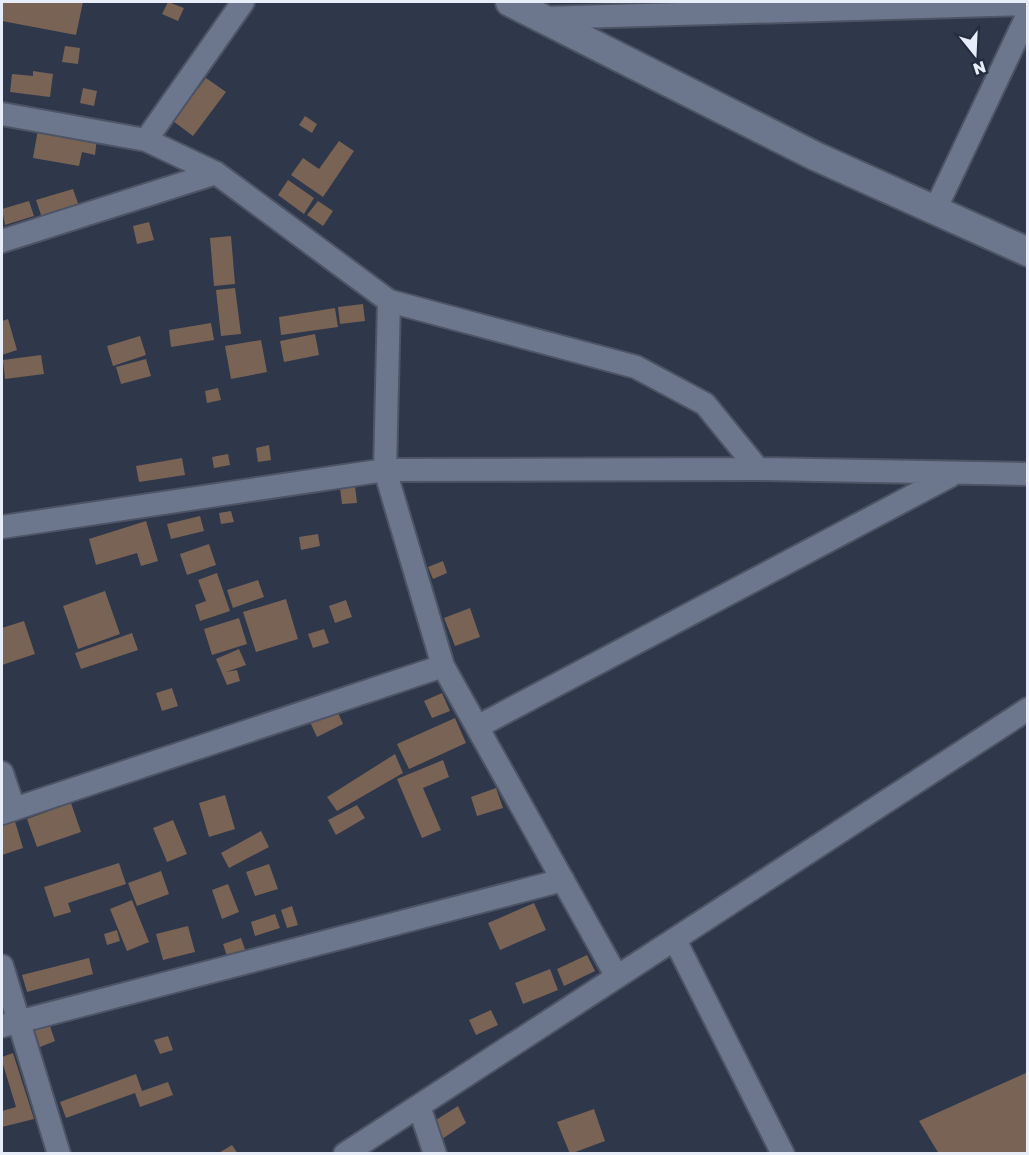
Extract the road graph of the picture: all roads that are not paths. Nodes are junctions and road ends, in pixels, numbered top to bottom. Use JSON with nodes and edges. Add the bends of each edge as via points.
{"nodes":[{"id":1,"x":243,"y":2,"type":"edge"},
{"id":2,"x":510,"y":2,"type":"edge"},
{"id":3,"x":1028,"y":4,"type":"edge"},
{"id":4,"x":1028,"y":14,"type":"edge"},
{"id":5,"x":542,"y":18,"type":"junction"},
{"id":6,"x":2,"y":114,"type":"edge"},
{"id":7,"x":146,"y":140,"type":"junction"},
{"id":8,"x":216,"y":173,"type":"junction"},
{"id":9,"x":935,"y":210,"type":"junction"},
{"id":10,"x":2,"y":241,"type":"edge"},
{"id":11,"x":1028,"y":252,"type":"edge"},
{"id":12,"x":389,"y":301,"type":"junction"},
{"id":13,"x":758,"y":469,"type":"junction"},
{"id":14,"x":385,"y":470,"type":"junction"},
{"id":15,"x":1028,"y":474,"type":"edge"},
{"id":16,"x":953,"y":475,"type":"junction"},
{"id":17,"x":2,"y":527,"type":"edge"},
{"id":18,"x":443,"y":666,"type":"junction"},
{"id":19,"x":1028,"y":709,"type":"edge"},
{"id":20,"x":477,"y":727,"type":"junction"},
{"id":21,"x":2,"y":773,"type":"edge"},
{"id":22,"x":8,"y":811,"type":"edge"},
{"id":23,"x":563,"y":880,"type":"junction"},
{"id":24,"x":675,"y":940,"type":"junction"},
{"id":25,"x":2,"y":966,"type":"edge"},
{"id":26,"x":617,"y":977,"type":"junction"},
{"id":27,"x":10,"y":1024,"type":"edge"},
{"id":28,"x":419,"y":1106,"type":"junction"},
{"id":29,"x":59,"y":1154,"type":"edge"},
{"id":30,"x":345,"y":1154,"type":"edge"},
{"id":31,"x":435,"y":1154,"type":"edge"},
{"id":32,"x":783,"y":1154,"type":"edge"}],
"edges":[{"from":1,"to":7,"type":"street"},
{"from":2,"to":5,"type":"street"},
{"from":3,"to":5,"type":"street"},
{"from":4,"to":9,"type":"street"},
{"from":5,"to":9,"type":"street","via":[[815,156]]},
{"from":6,"to":7,"type":"street"},
{"from":7,"to":8,"type":"street"},
{"from":8,"to":10,"type":"street"},
{"from":8,"to":12,"type":"street"},
{"from":9,"to":11,"type":"street"},
{"from":12,"to":13,"type":"street","via":[[636,367],[705,404]]},
{"from":12,"to":14,"type":"street"},
{"from":13,"to":14,"type":"street"},
{"from":13,"to":16,"type":"street"},
{"from":14,"to":17,"type":"street"},
{"from":14,"to":18,"type":"street"},
{"from":15,"to":16,"type":"street"},
{"from":16,"to":20,"type":"street"},
{"from":18,"to":20,"type":"street"},
{"from":18,"to":22,"type":"street"},
{"from":19,"to":24,"type":"street"},
{"from":20,"to":23,"type":"street"},
{"from":21,"to":22,"type":"street"},
{"from":23,"to":26,"type":"street"},
{"from":23,"to":27,"type":"street"},
{"from":24,"to":26,"type":"street"},
{"from":24,"to":32,"type":"street"},
{"from":25,"to":27,"type":"street"},
{"from":26,"to":28,"type":"street"},
{"from":27,"to":29,"type":"street"},
{"from":28,"to":30,"type":"street"},
{"from":28,"to":31,"type":"street"}]}
